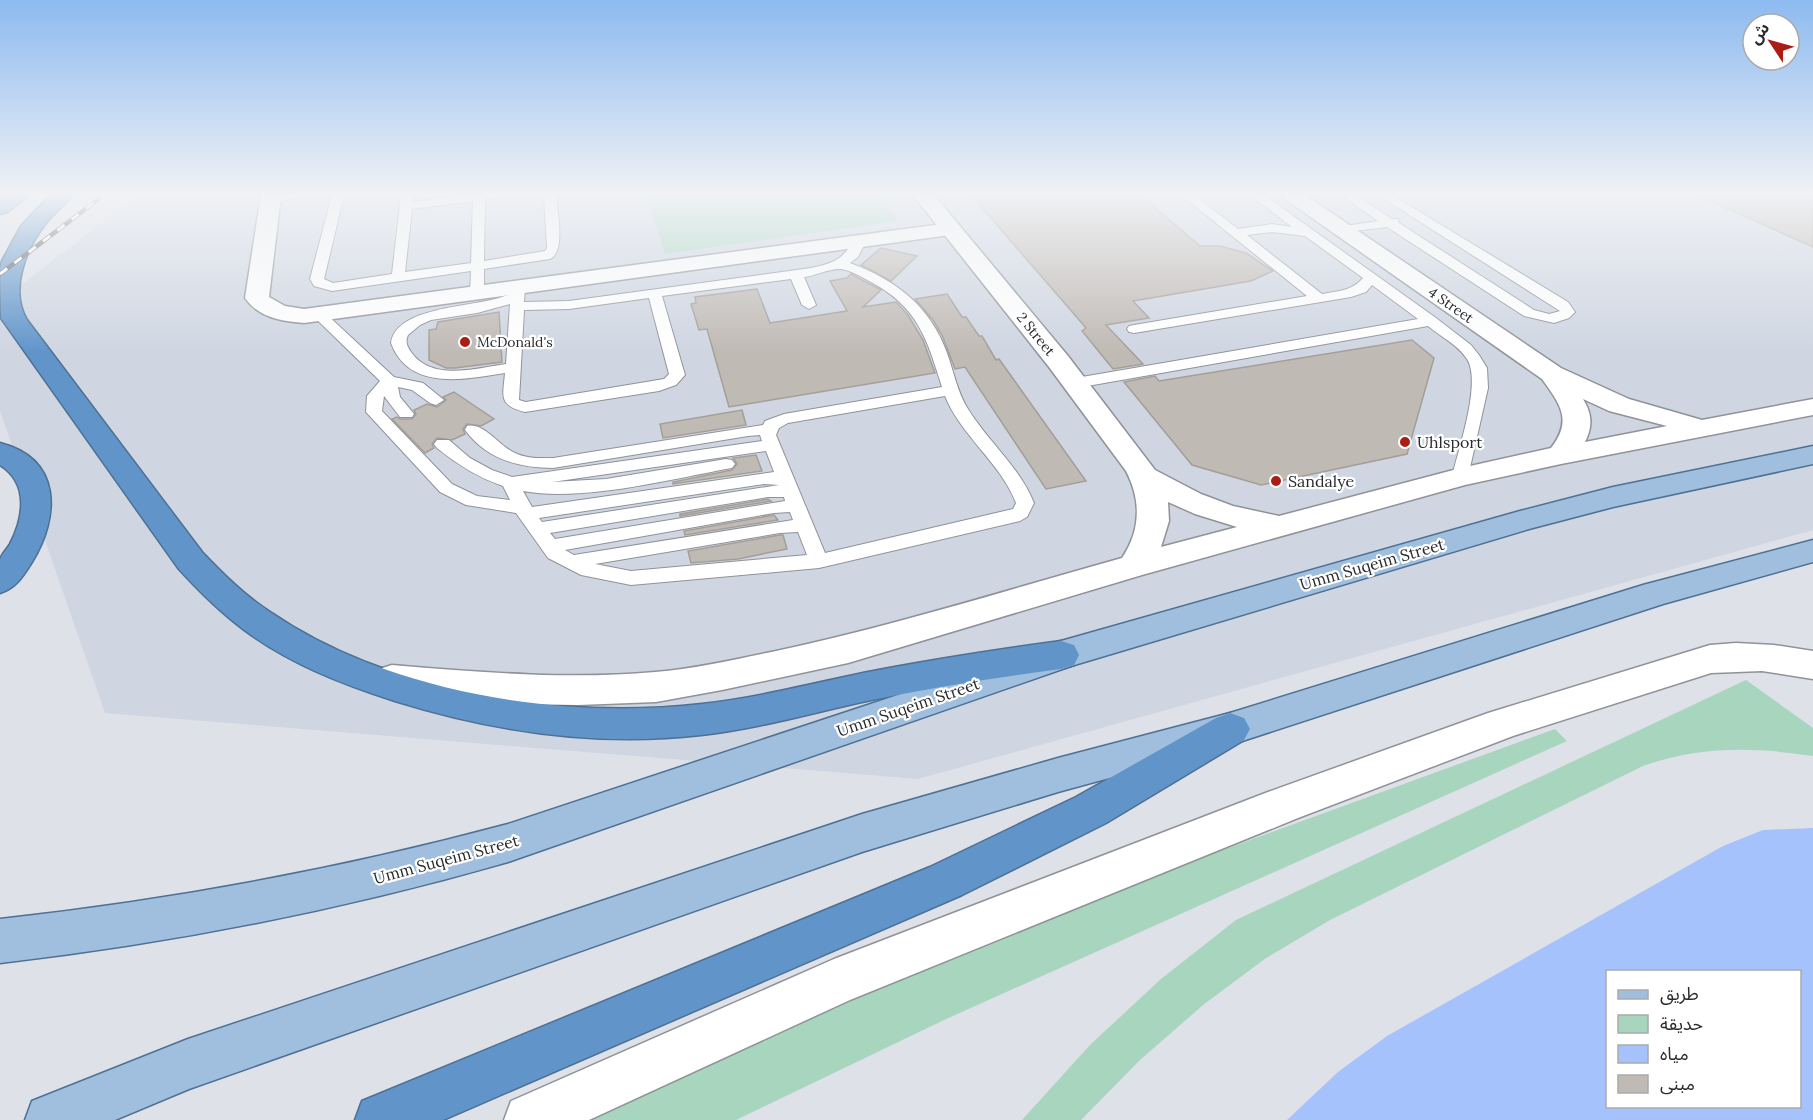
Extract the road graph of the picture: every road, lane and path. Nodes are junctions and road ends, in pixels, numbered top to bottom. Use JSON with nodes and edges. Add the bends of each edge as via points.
{"nodes":[{"id":1,"x":16,"y":247,"type":"edge"},
{"id":2,"x":267,"y":247,"type":"edge"},
{"id":3,"x":325,"y":247,"type":"edge"},
{"id":4,"x":402,"y":247,"type":"edge"},
{"id":5,"x":480,"y":247,"type":"edge"},
{"id":6,"x":553,"y":247,"type":"edge"},
{"id":7,"x":822,"y":247,"type":"edge"},
{"id":8,"x":857,"y":247,"type":"edge"},
{"id":9,"x":965,"y":247,"type":"edge"},
{"id":10,"x":1254,"y":247,"type":"edge"},
{"id":11,"x":1330,"y":247,"type":"edge"},
{"id":12,"x":1367,"y":247,"type":"edge"},
{"id":13,"x":1429,"y":247,"type":"edge"},
{"id":14,"x":1468,"y":247,"type":"edge"},
{"id":15,"x":839,"y":264,"type":"junction"},
{"id":16,"x":478,"y":267,"type":"junction"},
{"id":17,"x":796,"y":274,"type":"junction"},
{"id":18,"x":1372,"y":277,"type":"junction"},
{"id":19,"x":398,"y":279,"type":"junction"},
{"id":20,"x":477,"y":292,"type":"junction"},
{"id":21,"x":654,"y":292,"type":"junction"},
{"id":22,"x":517,"y":297,"type":"junction"},
{"id":23,"x":1320,"y":299,"type":"junction"},
{"id":24,"x":1445,"y":301,"type":"junction"},
{"id":25,"x":809,"y":305,"type":"dead end"},
{"id":26,"x":1413,"y":307,"type":"junction"},
{"id":27,"x":320,"y":315,"type":"junction"},
{"id":28,"x":1431,"y":321,"type":"junction"},
{"id":29,"x":1134,"y":329,"type":"dead end"},
{"id":30,"x":513,"y":367,"type":"junction"},
{"id":31,"x":1552,"y":374,"type":"junction"},
{"id":32,"x":389,"y":381,"type":"junction"},
{"id":33,"x":1076,"y":383,"type":"junction"},
{"id":34,"x":950,"y":390,"type":"junction"},
{"id":35,"x":436,"y":400,"type":"dead end"},
{"id":36,"x":1813,"y":407,"type":"edge"},
{"id":37,"x":406,"y":414,"type":"dead end"},
{"id":38,"x":1708,"y":426,"type":"junction"},
{"id":39,"x":473,"y":430,"type":"dead end"},
{"id":40,"x":443,"y":444,"type":"dead end"},
{"id":41,"x":773,"y":445,"type":"junction"},
{"id":42,"x":0,"y":452,"type":"edge"},
{"id":43,"x":1813,"y":454,"type":"edge"},
{"id":44,"x":1561,"y":455,"type":"junction"},
{"id":45,"x":1144,"y":476,"type":"junction"},
{"id":46,"x":1461,"y":477,"type":"junction"},
{"id":47,"x":510,"y":483,"type":"junction"},
{"id":48,"x":791,"y":491,"type":"junction"},
{"id":49,"x":528,"y":516,"type":"junction"},
{"id":50,"x":804,"y":526,"type":"junction"},
{"id":51,"x":1282,"y":526,"type":"junction"},
{"id":52,"x":550,"y":546,"type":"junction"},
{"id":53,"x":1813,"y":551,"type":"edge"},
{"id":54,"x":819,"y":561,"type":"junction"},
{"id":55,"x":570,"y":562,"type":"junction"},
{"id":56,"x":1134,"y":566,"type":"junction"},
{"id":57,"x":0,"y":581,"type":"edge"},
{"id":58,"x":1061,"y":655,"type":"junction"},
{"id":59,"x":1813,"y":665,"type":"edge"},
{"id":60,"x":359,"y":674,"type":"junction"},
{"id":61,"x":1230,"y":729,"type":"junction"},
{"id":62,"x":0,"y":941,"type":"edge"},
{"id":63,"x":51,"y":1120,"type":"edge"},
{"id":64,"x":381,"y":1120,"type":"edge"},
{"id":65,"x":530,"y":1120,"type":"edge"}],
"edges":[{"from":1,"to":60,"type":"highway","via":[[5,287],[9,309],[190,560],[234,606],[264,628]]},
{"from":2,"to":27,"type":"street","via":[[257,298],[263,306],[289,315]]},
{"from":3,"to":19,"type":"lane","via":[[319,283],[342,287]]},
{"from":4,"to":19,"type":"lane"},
{"from":5,"to":16,"type":"lane"},
{"from":6,"to":16,"type":"lane","via":[[550,254],[538,258]]},
{"from":7,"to":22,"type":"street"},
{"from":8,"to":15,"type":"lane"},
{"from":9,"to":33,"type":"street","name":"2 Street"},
{"from":10,"to":23,"type":"lane"},
{"from":11,"to":18,"type":"lane"},
{"from":12,"to":24,"type":"street","name":"4 Street"},
{"from":13,"to":14,"type":"lane","via":[[1529,313],[1554,318],[1568,312],[1563,305]]},
{"from":15,"to":17,"type":"lane"},
{"from":15,"to":34,"type":"lane","via":[[881,280],[913,303],[933,334]]},
{"from":16,"to":19,"type":"lane"},
{"from":16,"to":20,"type":"lane"},
{"from":17,"to":21,"type":"lane"},
{"from":17,"to":25,"type":"lane"},
{"from":18,"to":23,"type":"lane","via":[[1355,292]]},
{"from":18,"to":26,"type":"lane"},
{"from":20,"to":22,"type":"street"},
{"from":20,"to":27,"type":"street"},
{"from":21,"to":22,"type":"lane","via":[[569,305]]},
{"from":21,"to":30,"type":"lane","via":[[677,375],[665,385],[525,407],[511,399]]},
{"from":22,"to":30,"type":"lane"},
{"from":22,"to":30,"type":"lane","via":[[418,320],[399,339],[399,346],[408,357],[430,374],[450,376]]},
{"from":23,"to":29,"type":"lane"},
{"from":24,"to":26,"type":"lane"},
{"from":24,"to":31,"type":"street","name":"4 Street"},
{"from":26,"to":28,"type":"lane"},
{"from":27,"to":32,"type":"lane"},
{"from":28,"to":33,"type":"lane"},
{"from":28,"to":46,"type":"lane","via":[[1466,348],[1481,378]]},
{"from":31,"to":38,"type":"street","name":"4 Street","via":[[1619,405]]},
{"from":31,"to":44,"type":"street","name":"4 Street","via":[[1573,401],[1577,413],[1575,435]]},
{"from":32,"to":35,"type":"lane","via":[[417,386]]},
{"from":32,"to":37,"type":"lane","via":[[392,398]]},
{"from":32,"to":49,"type":"lane","via":[[375,396],[374,412],[446,488],[478,503]]},
{"from":33,"to":45,"type":"street","name":"2 Street"},
{"from":34,"to":41,"type":"lane","via":[[784,418],[777,421]]},
{"from":34,"to":54,"type":"lane","via":[[965,418],[1010,475],[1025,503],[1020,513]]},
{"from":36,"to":38,"type":"street"},
{"from":38,"to":44,"type":"street"},
{"from":39,"to":41,"type":"lane","via":[[507,458],[536,463],[748,431]]},
{"from":40,"to":47,"type":"lane","via":[[466,463]]},
{"from":41,"to":47,"type":"lane","via":[[758,459],[579,489],[538,489]]},
{"from":41,"to":48,"type":"lane"},
{"from":42,"to":57,"type":"highway","via":[[14,458],[30,474],[38,494],[37,518],[25,546]]},
{"from":43,"to":58,"type":"main road","name":"Umm Suqeim Street","via":[[1520,521]]},
{"from":44,"to":46,"type":"street"},
{"from":45,"to":51,"type":"street","name":"2 Street","via":[[1192,503]]},
{"from":45,"to":56,"type":"street","name":"2 Street","via":[[1154,506],[1154,522],[1144,552]]},
{"from":46,"to":51,"type":"street"},
{"from":47,"to":49,"type":"lane"},
{"from":48,"to":49,"type":"lane"},
{"from":48,"to":50,"type":"lane"},
{"from":48,"to":52,"type":"lane","via":[[774,507]]},
{"from":49,"to":52,"type":"lane"},
{"from":50,"to":54,"type":"lane"},
{"from":50,"to":55,"type":"lane"},
{"from":51,"to":56,"type":"street"},
{"from":52,"to":55,"type":"lane"},
{"from":53,"to":61,"type":"main road","via":[[1655,594]]},
{"from":54,"to":55,"type":"lane","via":[[631,578]]},
{"from":56,"to":60,"type":"street","via":[[848,649],[656,687],[503,689]]},
{"from":58,"to":60,"type":"highway","via":[[902,680],[701,720],[643,724],[530,719],[429,698]]},
{"from":58,"to":62,"type":"main road","name":"Umm Suqeim Street","via":[[508,843],[416,870],[204,915]]},
{"from":59,"to":65,"type":"street","via":[[1784,659],[1710,659],[1502,724],[834,983]]},
{"from":61,"to":63,"type":"main road","via":[[862,833],[200,1060]]},
{"from":61,"to":64,"type":"highway","via":[[1121,795],[946,881]]}]}
